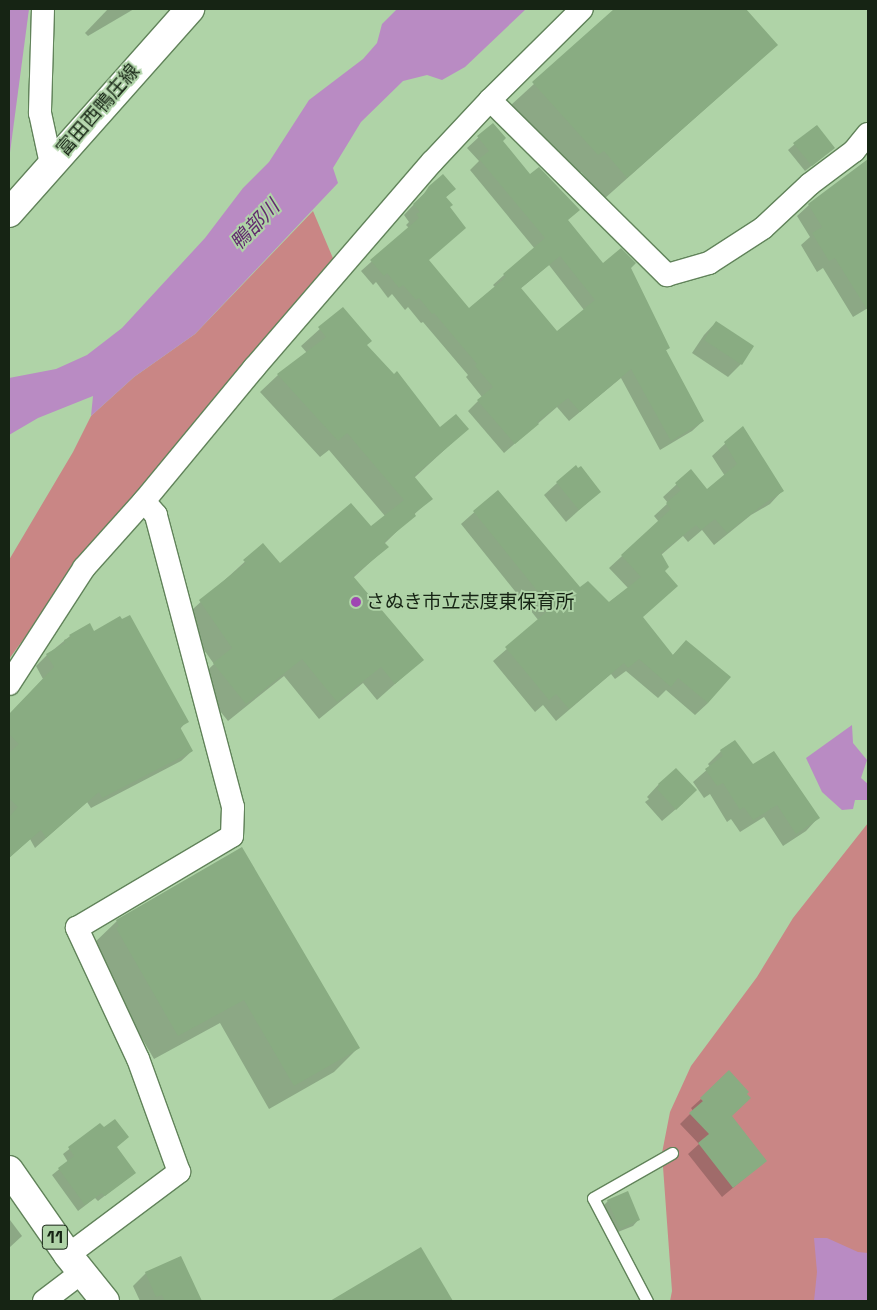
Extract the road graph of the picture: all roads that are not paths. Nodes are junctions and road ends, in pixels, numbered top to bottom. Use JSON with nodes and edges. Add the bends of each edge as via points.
{"nodes":[{"id":1,"x":43,"y":9,"type":"edge"},
{"id":2,"x":190,"y":9,"type":"edge"},
{"id":3,"x":582,"y":9,"type":"edge"},
{"id":4,"x":490,"y":100,"type":"junction"},
{"id":5,"x":868,"y":134,"type":"edge"},
{"id":6,"x":51,"y":164,"type":"junction"},
{"id":7,"x":15,"y":206,"type":"edge"},
{"id":8,"x":144,"y":501,"type":"junction"},
{"id":9,"x":9,"y":684,"type":"edge"},
{"id":10,"x":672,"y":1153,"type":"dead end"},
{"id":11,"x":9,"y":1170,"type":"edge"},
{"id":12,"x":75,"y":1264,"type":"junction"},
{"id":13,"x":44,"y":1301,"type":"edge"},
{"id":14,"x":105,"y":1301,"type":"edge"},
{"id":15,"x":648,"y":1301,"type":"edge"}],
"edges":[{"from":1,"to":6,"type":"street","via":[[40,113]]},
{"from":2,"to":6,"type":"main road","name":"富田西鴨庄線"},
{"from":3,"to":4,"type":"street"},
{"from":4,"to":5,"type":"street","via":[[667,275],[709,263],[763,228],[810,184],[854,151]]},
{"from":4,"to":8,"type":"street","via":[[432,162],[254,368]]},
{"from":6,"to":7,"type":"main road","name":"富田西鴨庄線"},
{"from":8,"to":9,"type":"street","via":[[84,568]]},
{"from":8,"to":12,"type":"street","via":[[156,515],[233,807],[232,836],[77,928],[138,1059],[179,1172]]},
{"from":10,"to":15,"type":"lane","via":[[593,1198]]},
{"from":11,"to":12,"type":"main road","number":"11"},
{"from":12,"to":13,"type":"street"},
{"from":12,"to":14,"type":"main road","number":"11"}]}
